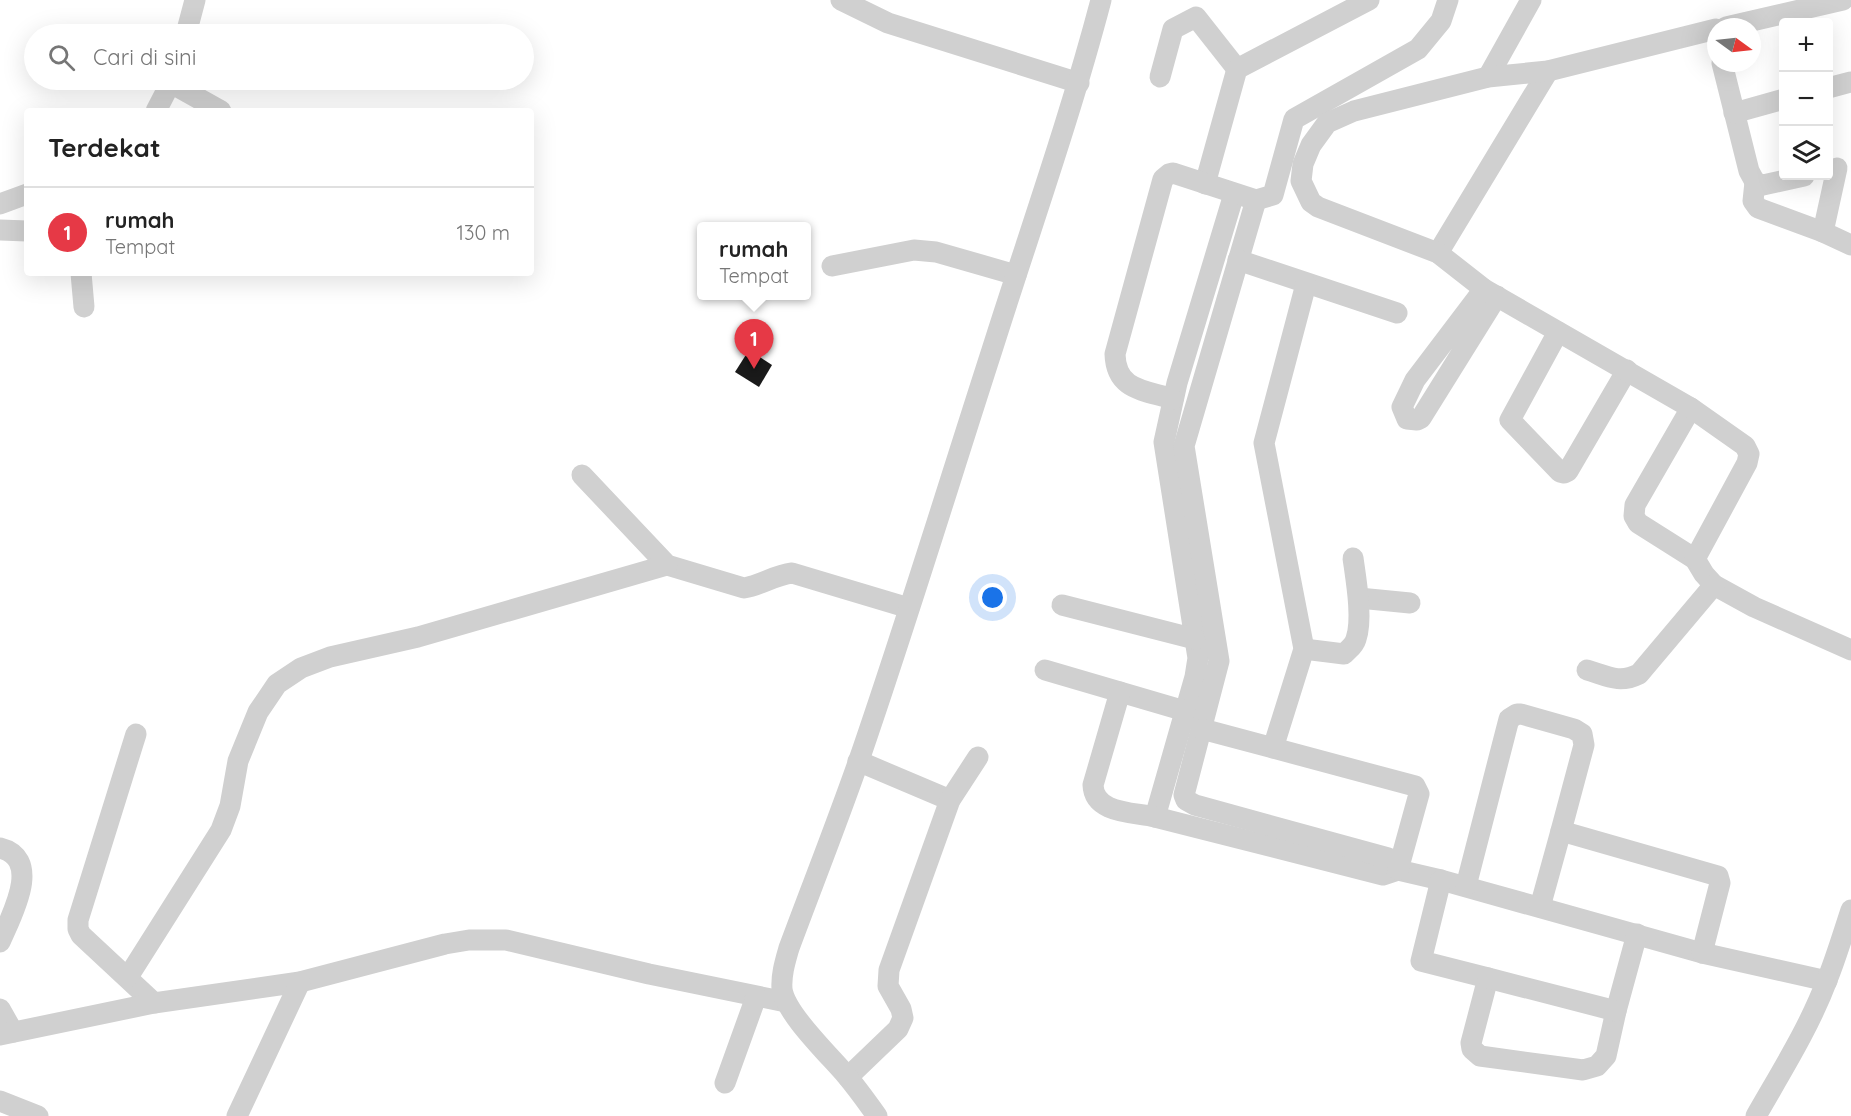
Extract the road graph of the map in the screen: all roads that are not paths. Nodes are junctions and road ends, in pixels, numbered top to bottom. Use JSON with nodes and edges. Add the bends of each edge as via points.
{"nodes":[{"id":1,"x":195,"y":0,"type":"edge"},
{"id":2,"x":841,"y":0,"type":"edge"},
{"id":3,"x":1101,"y":0,"type":"edge"},
{"id":4,"x":1369,"y":0,"type":"edge"},
{"id":5,"x":1448,"y":0,"type":"edge"},
{"id":6,"x":1531,"y":0,"type":"edge"},
{"id":7,"x":1843,"y":0,"type":"edge"},
{"id":8,"x":1761,"y":21,"type":"edge"},
{"id":9,"x":189,"y":24,"type":"edge"},
{"id":10,"x":1707,"y":35,"type":"edge"},
{"id":11,"x":1237,"y":69,"type":"junction"},
{"id":12,"x":1548,"y":71,"type":"junction"},
{"id":13,"x":1724,"y":72,"type":"edge"},
{"id":14,"x":1160,"y":76,"type":"dead end"},
{"id":15,"x":1488,"y":77,"type":"junction"},
{"id":16,"x":1851,"y":82,"type":"edge"},
{"id":17,"x":1079,"y":83,"type":"junction"},
{"id":18,"x":1833,"y":87,"type":"edge"},
{"id":19,"x":167,"y":90,"type":"edge"},
{"id":20,"x":186,"y":90,"type":"edge"},
{"id":21,"x":1779,"y":100,"type":"edge"},
{"id":22,"x":158,"y":108,"type":"edge"},
{"id":23,"x":215,"y":108,"type":"edge"},
{"id":24,"x":1734,"y":112,"type":"junction"},
{"id":25,"x":1839,"y":167,"type":"edge"},
{"id":26,"x":1786,"y":180,"type":"edge"},
{"id":27,"x":1755,"y":182,"type":"junction"},
{"id":28,"x":1206,"y":184,"type":"junction"},
{"id":29,"x":1234,"y":194,"type":"junction"},
{"id":30,"x":24,"y":195,"type":"edge"},
{"id":31,"x":1256,"y":200,"type":"junction"},
{"id":32,"x":0,"y":204,"type":"edge"},
{"id":33,"x":0,"y":230,"type":"edge"},
{"id":34,"x":24,"y":231,"type":"edge"},
{"id":35,"x":1823,"y":232,"type":"junction"},
{"id":36,"x":1851,"y":244,"type":"edge"},
{"id":37,"x":1438,"y":253,"type":"junction"},
{"id":38,"x":1238,"y":260,"type":"junction"},
{"id":39,"x":832,"y":266,"type":"dead end"},
{"id":40,"x":1016,"y":275,"type":"junction"},
{"id":41,"x":81,"y":276,"type":"edge"},
{"id":42,"x":1306,"y":284,"type":"junction"},
{"id":43,"x":1491,"y":293,"type":"junction"},
{"id":44,"x":84,"y":307,"type":"dead end"},
{"id":45,"x":1397,"y":313,"type":"dead end"},
{"id":46,"x":1558,"y":332,"type":"junction"},
{"id":47,"x":1434,"y":355,"type":"junction"},
{"id":48,"x":1452,"y":368,"type":"junction"},
{"id":49,"x":1627,"y":370,"type":"junction"},
{"id":50,"x":1200,"y":390,"type":"junction"},
{"id":51,"x":1175,"y":391,"type":"junction"},
{"id":52,"x":1691,"y":408,"type":"junction"},
{"id":53,"x":582,"y":475,"type":"dead end"},
{"id":54,"x":1353,"y":558,"type":"dead end"},
{"id":55,"x":1695,"y":559,"type":"junction"},
{"id":56,"x":667,"y":565,"type":"junction"},
{"id":57,"x":1714,"y":585,"type":"junction"},
{"id":58,"x":1359,"y":598,"type":"junction"},
{"id":59,"x":1410,"y":603,"type":"dead end"},
{"id":60,"x":1062,"y":605,"type":"dead end"},
{"id":61,"x":909,"y":608,"type":"junction"},
{"id":62,"x":1195,"y":639,"type":"junction"},
{"id":63,"x":1304,"y":649,"type":"junction"},
{"id":64,"x":1851,"y":650,"type":"edge"},
{"id":65,"x":1045,"y":670,"type":"dead end"},
{"id":66,"x":1587,"y":670,"type":"dead end"},
{"id":67,"x":1204,"y":680,"type":"junction"},
{"id":68,"x":1120,"y":692,"type":"junction"},
{"id":69,"x":1185,"y":711,"type":"junction"},
{"id":70,"x":1202,"y":729,"type":"junction"},
{"id":71,"x":136,"y":734,"type":"dead end"},
{"id":72,"x":1273,"y":748,"type":"junction"},
{"id":73,"x":978,"y":757,"type":"dead end"},
{"id":74,"x":858,"y":761,"type":"junction"},
{"id":75,"x":950,"y":800,"type":"junction"},
{"id":76,"x":1155,"y":817,"type":"junction"},
{"id":77,"x":1561,"y":831,"type":"junction"},
{"id":78,"x":0,"y":848,"type":"edge"},
{"id":79,"x":1398,"y":870,"type":"junction"},
{"id":80,"x":1441,"y":880,"type":"junction"},
{"id":81,"x":1466,"y":886,"type":"junction"},
{"id":82,"x":1540,"y":908,"type":"junction"},
{"id":83,"x":1851,"y":910,"type":"edge"},
{"id":84,"x":1637,"y":934,"type":"junction"},
{"id":85,"x":0,"y":942,"type":"edge"},
{"id":86,"x":1702,"y":953,"type":"junction"},
{"id":87,"x":128,"y":977,"type":"junction"},
{"id":88,"x":1488,"y":978,"type":"junction"},
{"id":89,"x":1827,"y":981,"type":"junction"},
{"id":90,"x":300,"y":982,"type":"junction"},
{"id":91,"x":756,"y":997,"type":"junction"},
{"id":92,"x":786,"y":1002,"type":"junction"},
{"id":93,"x":154,"y":1003,"type":"junction"},
{"id":94,"x":0,"y":1009,"type":"edge"},
{"id":95,"x":1616,"y":1011,"type":"junction"},
{"id":96,"x":7,"y":1033,"type":"edge"},
{"id":97,"x":848,"y":1077,"type":"junction"},
{"id":98,"x":724,"y":1083,"type":"dead end"},
{"id":99,"x":0,"y":1101,"type":"edge"},
{"id":100,"x":38,"y":1116,"type":"edge"},
{"id":101,"x":237,"y":1116,"type":"edge"},
{"id":102,"x":877,"y":1116,"type":"edge"},
{"id":103,"x":1756,"y":1116,"type":"edge"}],
"edges":[{"from":1,"to":9,"type":"street"},
{"from":2,"to":17,"type":"street","via":[[888,23]]},
{"from":3,"to":17,"type":"street"},
{"from":4,"to":11,"type":"street"},
{"from":5,"to":31,"type":"street","via":[[1441,21],[1418,49],[1294,119],[1273,195]]},
{"from":6,"to":15,"type":"street"},
{"from":7,"to":8,"type":"street"},
{"from":10,"to":12,"type":"street"},
{"from":11,"to":14,"type":"street","via":[[1196,17],[1173,29]]},
{"from":11,"to":28,"type":"street"},
{"from":12,"to":15,"type":"street"},
{"from":12,"to":37,"type":"street"},
{"from":13,"to":24,"type":"street"},
{"from":15,"to":37,"type":"street","via":[[1354,111],[1327,123],[1303,164],[1302,182],[1311,202],[1318,207]]},
{"from":16,"to":18,"type":"street"},
{"from":17,"to":40,"type":"street"},
{"from":19,"to":22,"type":"street"},
{"from":20,"to":23,"type":"street"},
{"from":21,"to":24,"type":"street"},
{"from":24,"to":27,"type":"street"},
{"from":25,"to":35,"type":"street"},
{"from":26,"to":27,"type":"street","via":[[1763,185]]},
{"from":27,"to":35,"type":"street","via":[[1753,201],[1758,208]]},
{"from":28,"to":29,"type":"street"},
{"from":28,"to":51,"type":"street","via":[[1173,173],[1163,179],[1115,354],[1117,370],[1127,385]]},
{"from":29,"to":31,"type":"street"},
{"from":29,"to":51,"type":"street"},
{"from":30,"to":32,"type":"street"},
{"from":31,"to":38,"type":"street"},
{"from":33,"to":34,"type":"street"},
{"from":35,"to":36,"type":"street"},
{"from":37,"to":43,"type":"street"},
{"from":38,"to":42,"type":"street"},
{"from":38,"to":50,"type":"street"},
{"from":39,"to":40,"type":"street","via":[[914,250],[936,252]]},
{"from":40,"to":61,"type":"street"},
{"from":41,"to":44,"type":"street"},
{"from":42,"to":45,"type":"street"},
{"from":42,"to":63,"type":"street","via":[[1264,443]]},
{"from":43,"to":46,"type":"street"},
{"from":43,"to":47,"type":"street"},
{"from":43,"to":48,"type":"street"},
{"from":46,"to":49,"type":"street"},
{"from":46,"to":49,"type":"street","via":[[1510,420],[1560,472],[1568,471]]},
{"from":47,"to":48,"type":"street"},
{"from":47,"to":48,"type":"street","via":[[1404,399],[1402,407],[1407,419],[1421,418]]},
{"from":49,"to":52,"type":"street"},
{"from":50,"to":51,"type":"street"},
{"from":50,"to":67,"type":"street","via":[[1184,446],[1219,661]]},
{"from":51,"to":62,"type":"street","via":[[1164,442]]},
{"from":52,"to":55,"type":"street","via":[[1745,446],[1749,454],[1748,463]]},
{"from":52,"to":55,"type":"street","via":[[1635,505],[1634,516],[1638,524]]},
{"from":53,"to":56,"type":"street"},
{"from":54,"to":58,"type":"street"},
{"from":55,"to":57,"type":"street"},
{"from":56,"to":61,"type":"street","via":[[744,588],[792,573]]},
{"from":56,"to":87,"type":"street","via":[[418,637],[330,657],[301,668],[277,684],[258,712],[238,761],[230,807],[221,830]]},
{"from":57,"to":64,"type":"street"},
{"from":57,"to":66,"type":"street","via":[[1638,674],[1619,680]]},
{"from":58,"to":59,"type":"street"},
{"from":58,"to":63,"type":"street","via":[[1357,638],[1352,647],[1344,654]]},
{"from":60,"to":62,"type":"street"},
{"from":61,"to":74,"type":"street"},
{"from":62,"to":67,"type":"street"},
{"from":63,"to":72,"type":"street"},
{"from":65,"to":68,"type":"street"},
{"from":67,"to":69,"type":"street"},
{"from":67,"to":70,"type":"street"},
{"from":68,"to":69,"type":"street"},
{"from":68,"to":76,"type":"street","via":[[1093,791],[1108,808]]},
{"from":69,"to":76,"type":"street"},
{"from":70,"to":72,"type":"street"},
{"from":70,"to":79,"type":"street","via":[[1184,789],[1190,803],[1388,858]]},
{"from":71,"to":87,"type":"street","via":[[78,920],[81,935]]},
{"from":72,"to":79,"type":"street","via":[[1415,786],[1419,794]]},
{"from":73,"to":75,"type":"street"},
{"from":74,"to":75,"type":"street"},
{"from":74,"to":92,"type":"street","via":[[789,948],[783,971]]},
{"from":75,"to":97,"type":"street","via":[[890,970],[888,986],[903,1018],[898,1029]]},
{"from":76,"to":79,"type":"street","via":[[1383,875]]},
{"from":77,"to":81,"type":"street","via":[[1584,740],[1582,734],[1516,714],[1508,723]]},
{"from":77,"to":82,"type":"street"},
{"from":77,"to":86,"type":"street","via":[[1718,876],[1720,883]]},
{"from":78,"to":85,"type":"street","via":[[17,859],[23,884]]},
{"from":79,"to":80,"type":"street"},
{"from":80,"to":81,"type":"street"},
{"from":80,"to":88,"type":"street","via":[[1421,960]]},
{"from":81,"to":82,"type":"street"},
{"from":82,"to":84,"type":"street"},
{"from":83,"to":89,"type":"street"},
{"from":84,"to":86,"type":"street"},
{"from":84,"to":95,"type":"street"},
{"from":86,"to":89,"type":"street"},
{"from":87,"to":93,"type":"street"},
{"from":88,"to":95,"type":"street"},
{"from":88,"to":95,"type":"street","via":[[1471,1043],[1480,1056],[1590,1069],[1606,1056]]},
{"from":89,"to":103,"type":"street"},
{"from":90,"to":91,"type":"street","via":[[445,944],[506,940]]},
{"from":90,"to":93,"type":"street"},
{"from":90,"to":101,"type":"street"},
{"from":91,"to":92,"type":"street"},
{"from":91,"to":98,"type":"street"},
{"from":92,"to":97,"type":"street"},
{"from":93,"to":96,"type":"street"},
{"from":94,"to":96,"type":"street"},
{"from":97,"to":102,"type":"street"},
{"from":99,"to":100,"type":"street"}]}
